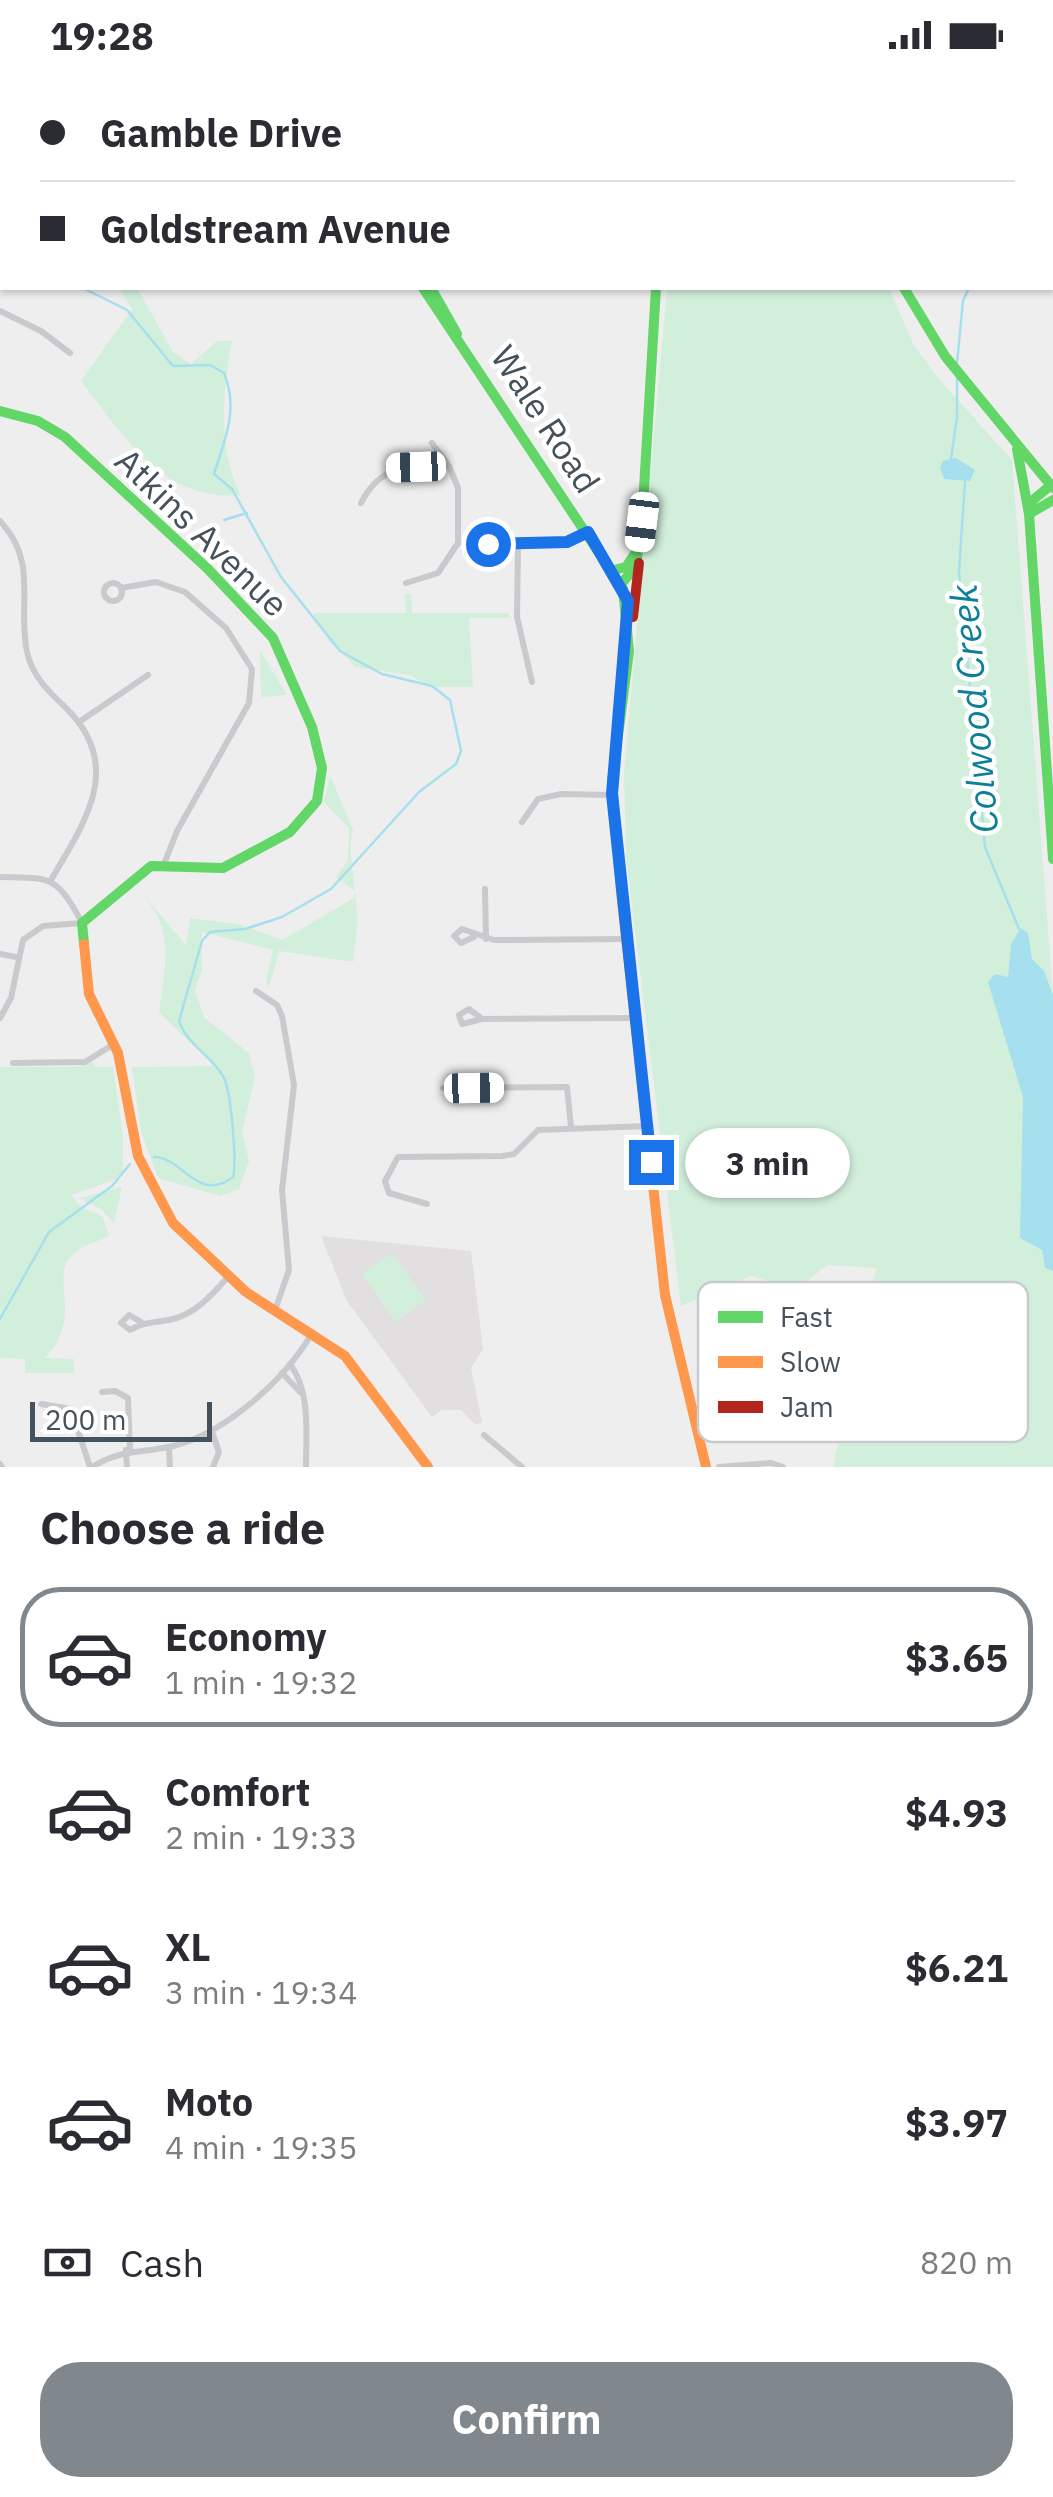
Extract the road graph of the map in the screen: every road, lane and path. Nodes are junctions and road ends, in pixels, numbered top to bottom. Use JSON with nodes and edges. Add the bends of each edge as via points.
{"nodes":[{"id":1,"x":424,"y":290,"type":"edge"},
{"id":2,"x":432,"y":290,"type":"edge"},
{"id":3,"x":656,"y":290,"type":"edge"},
{"id":4,"x":907,"y":290,"type":"edge"},
{"id":5,"x":0,"y":312,"type":"edge"},
{"id":6,"x":457,"y":334,"type":"junction"},
{"id":7,"x":70,"y":353,"type":"dead end"},
{"id":8,"x":0,"y":411,"type":"edge"},
{"id":9,"x":1014,"y":438,"type":"junction"},
{"id":10,"x":432,"y":442,"type":"dead end"},
{"id":11,"x":450,"y":466,"type":"junction"},
{"id":12,"x":1052,"y":486,"type":"edge"},
{"id":13,"x":1053,"y":500,"type":"edge"},
{"id":14,"x":361,"y":503,"type":"dead end"},
{"id":15,"x":1029,"y":514,"type":"junction"},
{"id":16,"x":0,"y":522,"type":"edge"},
{"id":17,"x":588,"y":532,"type":"junction"},
{"id":18,"x":458,"y":543,"type":"junction"},
{"id":19,"x":518,"y":544,"type":"junction"},
{"id":20,"x":639,"y":545,"type":"junction"},
{"id":21,"x":614,"y":570,"type":"junction"},
{"id":22,"x":406,"y":583,"type":"dead end"},
{"id":23,"x":622,"y":584,"type":"junction"},
{"id":24,"x":121,"y":588,"type":"dead end"},
{"id":25,"x":629,"y":637,"type":"junction"},
{"id":26,"x":148,"y":674,"type":"dead end"},
{"id":27,"x":532,"y":682,"type":"dead end"},
{"id":28,"x":79,"y":722,"type":"junction"},
{"id":29,"x":612,"y":794,"type":"junction"},
{"id":30,"x":522,"y":822,"type":"dead end"},
{"id":31,"x":1053,"y":859,"type":"edge"},
{"id":32,"x":164,"y":864,"type":"junction"},
{"id":33,"x":0,"y":878,"type":"edge"},
{"id":34,"x":48,"y":880,"type":"junction"},
{"id":35,"x":485,"y":889,"type":"dead end"},
{"id":36,"x":82,"y":922,"type":"junction"},
{"id":37,"x":474,"y":936,"type":"dead end"},
{"id":38,"x":486,"y":939,"type":"junction"},
{"id":39,"x":627,"y":939,"type":"junction"},
{"id":40,"x":0,"y":954,"type":"edge"},
{"id":41,"x":16,"y":957,"type":"junction"},
{"id":42,"x":256,"y":991,"type":"dead end"},
{"id":43,"x":0,"y":1018,"type":"edge"},
{"id":44,"x":638,"y":1018,"type":"junction"},
{"id":45,"x":482,"y":1019,"type":"dead end"},
{"id":46,"x":116,"y":1044,"type":"junction"},
{"id":47,"x":12,"y":1063,"type":"dead end"},
{"id":48,"x":444,"y":1088,"type":"dead end"},
{"id":49,"x":648,"y":1126,"type":"junction"},
{"id":50,"x":571,"y":1127,"type":"junction"},
{"id":51,"x":428,"y":1204,"type":"dead end"},
{"id":52,"x":228,"y":1276,"type":"junction"},
{"id":53,"x":275,"y":1310,"type":"junction"},
{"id":54,"x":141,"y":1322,"type":"dead end"},
{"id":55,"x":312,"y":1334,"type":"junction"},
{"id":56,"x":290,"y":1364,"type":"junction"},
{"id":57,"x":282,"y":1372,"type":"junction"},
{"id":58,"x":102,"y":1392,"type":"dead end"},
{"id":59,"x":302,"y":1394,"type":"junction"},
{"id":60,"x":40,"y":1404,"type":"dead end"},
{"id":61,"x":211,"y":1430,"type":"junction"},
{"id":62,"x":698,"y":1434,"type":"edge"},
{"id":63,"x":484,"y":1435,"type":"dead end"},
{"id":64,"x":700,"y":1442,"type":"edge"},
{"id":65,"x":169,"y":1447,"type":"junction"},
{"id":66,"x":128,"y":1450,"type":"junction"},
{"id":67,"x":91,"y":1467,"type":"edge"},
{"id":68,"x":128,"y":1467,"type":"edge"},
{"id":69,"x":170,"y":1467,"type":"edge"},
{"id":70,"x":213,"y":1467,"type":"edge"},
{"id":71,"x":306,"y":1467,"type":"edge"},
{"id":72,"x":428,"y":1467,"type":"edge"},
{"id":73,"x":522,"y":1467,"type":"edge"},
{"id":74,"x":706,"y":1467,"type":"edge"},
{"id":75,"x":719,"y":1467,"type":"edge"},
{"id":76,"x":783,"y":1467,"type":"edge"}],
"edges":[{"from":1,"to":6,"type":"street","name":"Wale Road"},
{"from":2,"to":6,"type":"street","name":"Wale Road"},
{"from":3,"to":20,"type":"street"},
{"from":4,"to":9,"type":"street","via":[[945,356]]},
{"from":5,"to":7,"type":"street","via":[[41,330]]},
{"from":6,"to":17,"type":"street","name":"Wale Road"},
{"from":8,"to":32,"type":"street","name":"Atkins Avenue","via":[[65,437],[218,579],[273,638],[312,727],[321,756],[320,794],[298,826],[223,868]]},
{"from":9,"to":12,"type":"street"},
{"from":9,"to":15,"type":"street"},
{"from":10,"to":11,"type":"street"},
{"from":11,"to":14,"type":"street","via":[[393,468],[376,478]]},
{"from":11,"to":18,"type":"street","via":[[458,488]]},
{"from":12,"to":15,"type":"street","via":[[1033,500]]},
{"from":13,"to":15,"type":"street"},
{"from":15,"to":31,"type":"street"},
{"from":16,"to":28,"type":"street","via":[[24,561],[32,668]]},
{"from":17,"to":19,"type":"street","via":[[567,542]]},
{"from":17,"to":21,"type":"street","name":"Wale Road"},
{"from":18,"to":19,"type":"street"},
{"from":18,"to":22,"type":"street","via":[[438,574]]},
{"from":19,"to":27,"type":"street","via":[[517,618]]},
{"from":20,"to":21,"type":"street","via":[[630,564]]},
{"from":20,"to":23,"type":"street","via":[[636,566]]},
{"from":20,"to":25,"type":"street"},
{"from":21,"to":23,"type":"street","name":"Wale Road"},
{"from":23,"to":25,"type":"street"},
{"from":24,"to":32,"type":"street","via":[[156,582],[185,592],[226,628],[252,669],[248,703]]},
{"from":25,"to":29,"type":"street"},
{"from":26,"to":28,"type":"street"},
{"from":28,"to":34,"type":"street","via":[[92,742],[96,783],[89,809]]},
{"from":29,"to":30,"type":"street","via":[[538,799]]},
{"from":29,"to":39,"type":"street"},
{"from":32,"to":36,"type":"street","via":[[138,873]]},
{"from":33,"to":34,"type":"street"},
{"from":34,"to":36,"type":"street"},
{"from":35,"to":38,"type":"street"},
{"from":36,"to":41,"type":"street","via":[[32,931]]},
{"from":36,"to":46,"type":"street","via":[[89,994]]},
{"from":37,"to":38,"type":"street"},
{"from":38,"to":39,"type":"street"},
{"from":39,"to":44,"type":"street"},
{"from":40,"to":41,"type":"street"},
{"from":41,"to":43,"type":"street","via":[[11,998]]},
{"from":42,"to":53,"type":"street","via":[[282,1016],[294,1085],[282,1190],[289,1270]]},
{"from":44,"to":45,"type":"street"},
{"from":44,"to":49,"type":"street"},
{"from":46,"to":47,"type":"street","via":[[85,1062]]},
{"from":46,"to":52,"type":"street","via":[[149,1183],[173,1223]]},
{"from":48,"to":50,"type":"street","via":[[566,1087]]},
{"from":49,"to":50,"type":"street"},
{"from":49,"to":62,"type":"street","via":[[668,1310]]},
{"from":50,"to":51,"type":"street","via":[[538,1130],[514,1154],[398,1157],[386,1181],[388,1194]]},
{"from":52,"to":53,"type":"street"},
{"from":52,"to":54,"type":"street","via":[[196,1309]]},
{"from":53,"to":55,"type":"street"},
{"from":55,"to":56,"type":"street"},
{"from":55,"to":72,"type":"street","via":[[345,1356]]},
{"from":56,"to":57,"type":"street"},
{"from":56,"to":59,"type":"street"},
{"from":57,"to":59,"type":"street"},
{"from":57,"to":61,"type":"street"},
{"from":58,"to":66,"type":"street","via":[[128,1398]]},
{"from":59,"to":71,"type":"street"},
{"from":60,"to":67,"type":"street","via":[[71,1409]]},
{"from":61,"to":65,"type":"street"},
{"from":61,"to":70,"type":"street","via":[[219,1452]]},
{"from":63,"to":73,"type":"street"},
{"from":64,"to":74,"type":"street"},
{"from":65,"to":66,"type":"street"},
{"from":65,"to":69,"type":"street"},
{"from":66,"to":67,"type":"street"},
{"from":66,"to":68,"type":"street"},
{"from":75,"to":76,"type":"street"}]}
